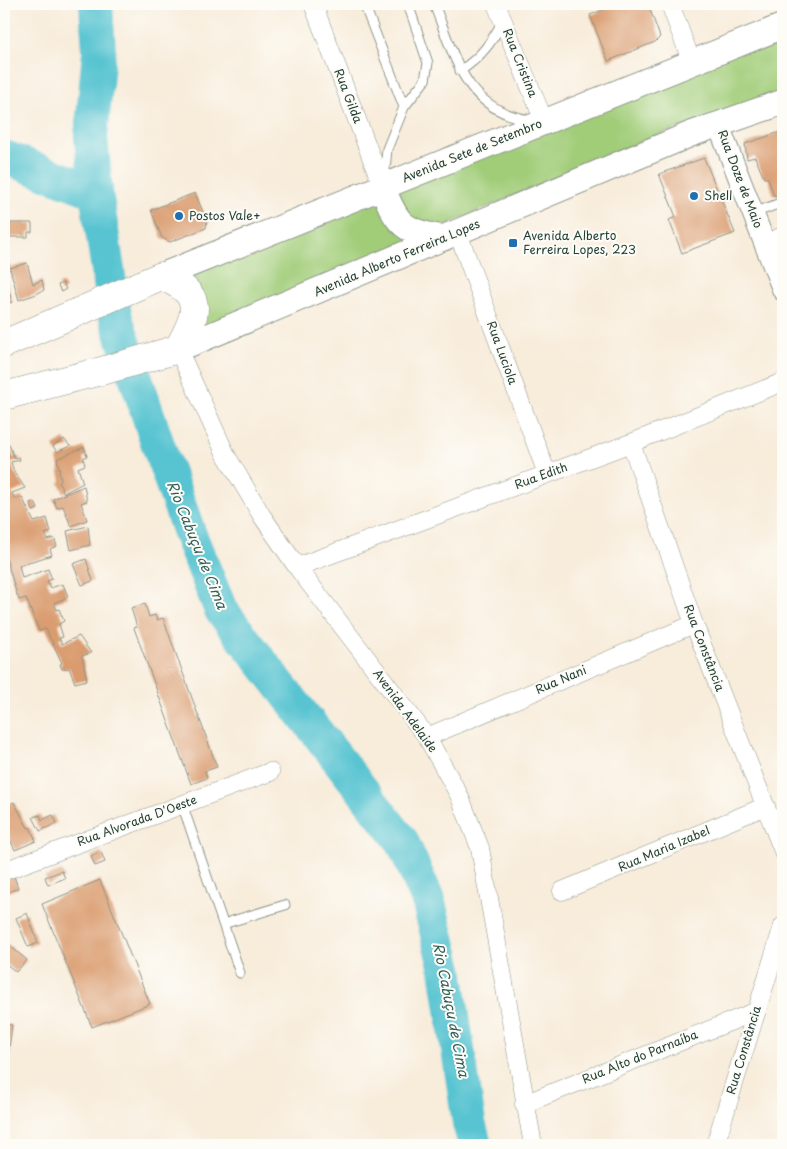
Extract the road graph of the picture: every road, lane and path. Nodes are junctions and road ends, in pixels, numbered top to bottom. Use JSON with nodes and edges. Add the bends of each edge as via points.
{"nodes":[{"id":1,"x":313,"y":4,"type":"edge"},
{"id":2,"x":364,"y":4,"type":"edge"},
{"id":3,"x":408,"y":4,"type":"edge"},
{"id":4,"x":434,"y":4,"type":"edge"},
{"id":5,"x":496,"y":4,"type":"edge"},
{"id":6,"x":670,"y":4,"type":"edge"},
{"id":7,"x":503,"y":21,"type":"junction"},
{"id":8,"x":783,"y":26,"type":"edge"},
{"id":9,"x":692,"y":63,"type":"junction"},
{"id":10,"x":460,"y":71,"type":"junction"},
{"id":11,"x":783,"y":102,"type":"edge"},
{"id":12,"x":404,"y":107,"type":"junction"},
{"id":13,"x":544,"y":122,"type":"junction"},
{"id":14,"x":718,"y":124,"type":"junction"},
{"id":15,"x":383,"y":188,"type":"junction"},
{"id":16,"x":783,"y":202,"type":"edge"},
{"id":17,"x":754,"y":213,"type":"junction"},
{"id":18,"x":451,"y":236,"type":"junction"},
{"id":19,"x":774,"y":240,"type":"edge"},
{"id":20,"x":153,"y":279,"type":"junction"},
{"id":21,"x":783,"y":288,"type":"edge"},
{"id":22,"x":4,"y":344,"type":"edge"},
{"id":23,"x":172,"y":351,"type":"junction"},
{"id":24,"x":783,"y":382,"type":"edge"},
{"id":25,"x":4,"y":396,"type":"edge"},
{"id":26,"x":632,"y":443,"type":"junction"},
{"id":27,"x":547,"y":474,"type":"junction"},
{"id":28,"x":297,"y":567,"type":"junction"},
{"id":29,"x":694,"y":624,"type":"junction"},
{"id":30,"x":427,"y":737,"type":"junction"},
{"id":31,"x":270,"y":772,"type":"dead end"},
{"id":32,"x":182,"y":804,"type":"junction"},
{"id":33,"x":766,"y":806,"type":"junction"},
{"id":34,"x":783,"y":851,"type":"edge"},
{"id":35,"x":4,"y":871,"type":"edge"},
{"id":36,"x":562,"y":891,"type":"dead end"},
{"id":37,"x":284,"y":905,"type":"dead end"},
{"id":38,"x":224,"y":924,"type":"junction"},
{"id":39,"x":783,"y":926,"type":"edge"},
{"id":40,"x":240,"y":972,"type":"dead end"},
{"id":41,"x":756,"y":1011,"type":"junction"},
{"id":42,"x":524,"y":1104,"type":"junction"},
{"id":43,"x":533,"y":1145,"type":"edge"},
{"id":44,"x":715,"y":1145,"type":"edge"}],
"edges":[{"from":1,"to":15,"type":"street","name":"Rua Gilda"},
{"from":2,"to":12,"type":"lane"},
{"from":3,"to":12,"type":"lane","via":[[428,63],[425,80]]},
{"from":4,"to":10,"type":"lane"},
{"from":5,"to":7,"type":"street","name":"Rua Cristina"},
{"from":6,"to":9,"type":"street"},
{"from":7,"to":10,"type":"lane","via":[[485,50]]},
{"from":7,"to":13,"type":"street","name":"Rua Cristina"},
{"from":8,"to":9,"type":"main road","name":"Avenida Sete de Setembro"},
{"from":9,"to":13,"type":"main road","name":"Avenida Sete de Setembro"},
{"from":10,"to":13,"type":"lane","via":[[484,101],[519,118]]},
{"from":11,"to":14,"type":"main road","name":"Avenida Alberto Ferreira Lopes"},
{"from":12,"to":15,"type":"lane","via":[[387,149]]},
{"from":13,"to":15,"type":"main road","name":"Avenida Sete de Setembro"},
{"from":14,"to":17,"type":"street","name":"Rua Doze de Maio"},
{"from":14,"to":18,"type":"main road","name":"Avenida Alberto Ferreira Lopes"},
{"from":15,"to":18,"type":"main road","via":[[390,207],[409,230],[421,235]]},
{"from":15,"to":20,"type":"main road","name":"Avenida Sete de Setembro"},
{"from":16,"to":17,"type":"lane"},
{"from":17,"to":19,"type":"street","name":"Rua Doze de Maio"},
{"from":18,"to":23,"type":"main road","name":"Avenida Alberto Ferreira Lopes"},
{"from":18,"to":27,"type":"street","name":"Rua Luciola"},
{"from":19,"to":21,"type":"street","name":"Rua Doze de Maio"},
{"from":20,"to":22,"type":"main road"},
{"from":20,"to":23,"type":"main road","via":[[176,282],[187,290],[195,308],[192,323]]},
{"from":23,"to":25,"type":"main road","name":"Avenida Alberto Ferreira Lopes"},
{"from":23,"to":28,"type":"street","name":"Avenida Adelaide","via":[[226,454],[262,516]]},
{"from":24,"to":26,"type":"street","name":"Rua Edith"},
{"from":26,"to":27,"type":"street","name":"Rua Edith"},
{"from":26,"to":29,"type":"street","name":"Rua Constância"},
{"from":27,"to":28,"type":"street","name":"Rua Edith"},
{"from":28,"to":30,"type":"street","name":"Avenida Adelaide"},
{"from":29,"to":30,"type":"street","name":"Rua Nani"},
{"from":29,"to":33,"type":"street","name":"Rua Constância"},
{"from":30,"to":42,"type":"street","name":"Avenida Adelaide","via":[[459,795],[480,848]]},
{"from":31,"to":32,"type":"street","name":"Rua Alvorada D'Oeste"},
{"from":32,"to":35,"type":"street","name":"Rua Alvorada D'Oeste"},
{"from":32,"to":38,"type":"lane"},
{"from":33,"to":34,"type":"street","name":"Rua Constância"},
{"from":33,"to":36,"type":"street","name":"Rua Maria Izabel"},
{"from":37,"to":38,"type":"lane"},
{"from":38,"to":40,"type":"lane"},
{"from":39,"to":41,"type":"street","name":"Rua Constância"},
{"from":41,"to":42,"type":"street","name":"Rua Alto do Parnaíba"},
{"from":41,"to":44,"type":"street","name":"Rua Constância"},
{"from":42,"to":43,"type":"street","name":"Avenida Adelaide"}]}
